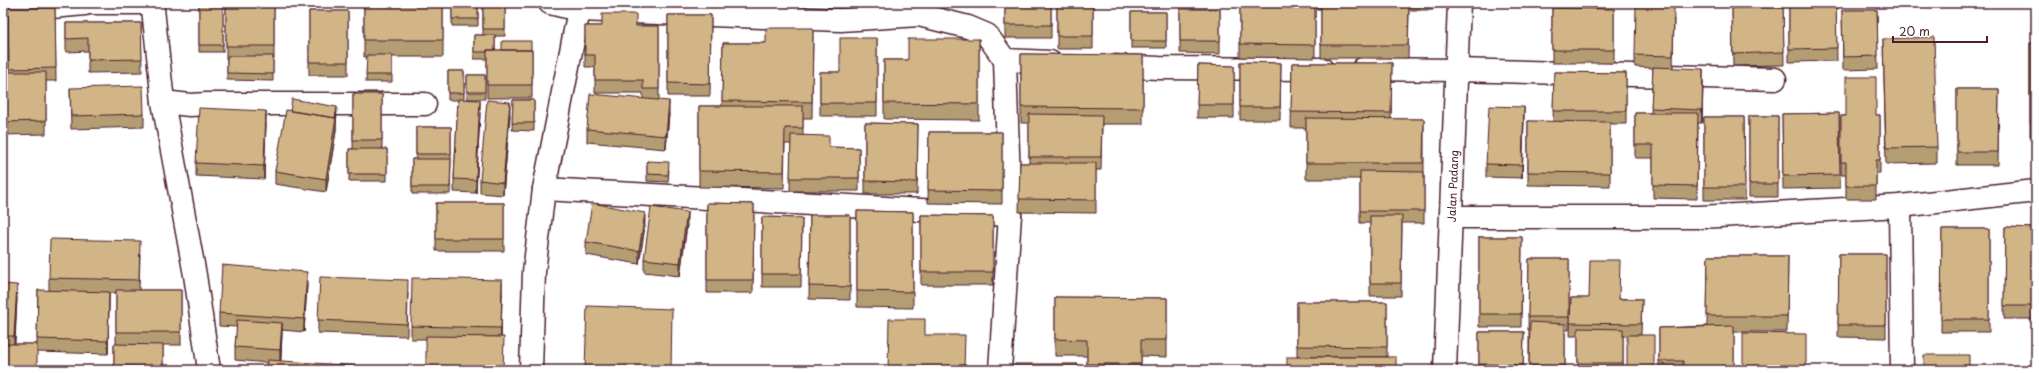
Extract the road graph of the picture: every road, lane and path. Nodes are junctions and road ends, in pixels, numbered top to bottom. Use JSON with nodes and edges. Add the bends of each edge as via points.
{"nodes":[{"id":1,"x":85,"y":3,"type":"edge"},
{"id":2,"x":550,"y":3,"type":"edge"},
{"id":3,"x":1459,"y":3,"type":"edge"},
{"id":4,"x":3,"y":8,"type":"edge"},
{"id":5,"x":918,"y":9,"type":"edge"},
{"id":6,"x":579,"y":10,"type":"junction"},
{"id":7,"x":1005,"y":60,"type":"junction"},
{"id":8,"x":1066,"y":63,"type":"edge"},
{"id":9,"x":1090,"y":64,"type":"edge"},
{"id":10,"x":1456,"y":70,"type":"junction"},
{"id":11,"x":1775,"y":79,"type":"dead end"},
{"id":12,"x":163,"y":102,"type":"junction"},
{"id":13,"x":425,"y":104,"type":"dead end"},
{"id":14,"x":544,"y":189,"type":"junction"},
{"id":15,"x":2036,"y":191,"type":"edge"},
{"id":16,"x":1900,"y":206,"type":"junction"},
{"id":17,"x":1010,"y":215,"type":"junction"},
{"id":18,"x":1452,"y":217,"type":"junction"},
{"id":19,"x":209,"y":370,"type":"edge"},
{"id":20,"x":532,"y":370,"type":"edge"},
{"id":21,"x":1000,"y":370,"type":"edge"},
{"id":22,"x":1446,"y":370,"type":"edge"},
{"id":23,"x":1902,"y":370,"type":"edge"}],
"edges":[{"from":1,"to":4,"type":"street","via":[[41,8]]},
{"from":1,"to":12,"type":"street","via":[[151,5]]},
{"from":2,"to":6,"type":"street"},
{"from":3,"to":10,"type":"street","name":"Jalan Padang"},
{"from":5,"to":6,"type":"street","via":[[841,20]]},
{"from":5,"to":7,"type":"street","via":[[987,35]]},
{"from":6,"to":14,"type":"street"},
{"from":7,"to":8,"type":"street"},
{"from":7,"to":17,"type":"street"},
{"from":9,"to":10,"type":"street","via":[[1159,68]]},
{"from":10,"to":11,"type":"street"},
{"from":10,"to":18,"type":"street","name":"Jalan Padang"},
{"from":12,"to":13,"type":"street","via":[[190,105]]},
{"from":12,"to":19,"type":"street","via":[[195,275]]},
{"from":14,"to":17,"type":"street"},
{"from":14,"to":20,"type":"street","via":[[534,272]]},
{"from":15,"to":16,"type":"street"},
{"from":16,"to":18,"type":"street","via":[[1700,217]]},
{"from":16,"to":23,"type":"street"},
{"from":17,"to":21,"type":"street"},
{"from":18,"to":22,"type":"street","name":"Jalan Padang"}]}
